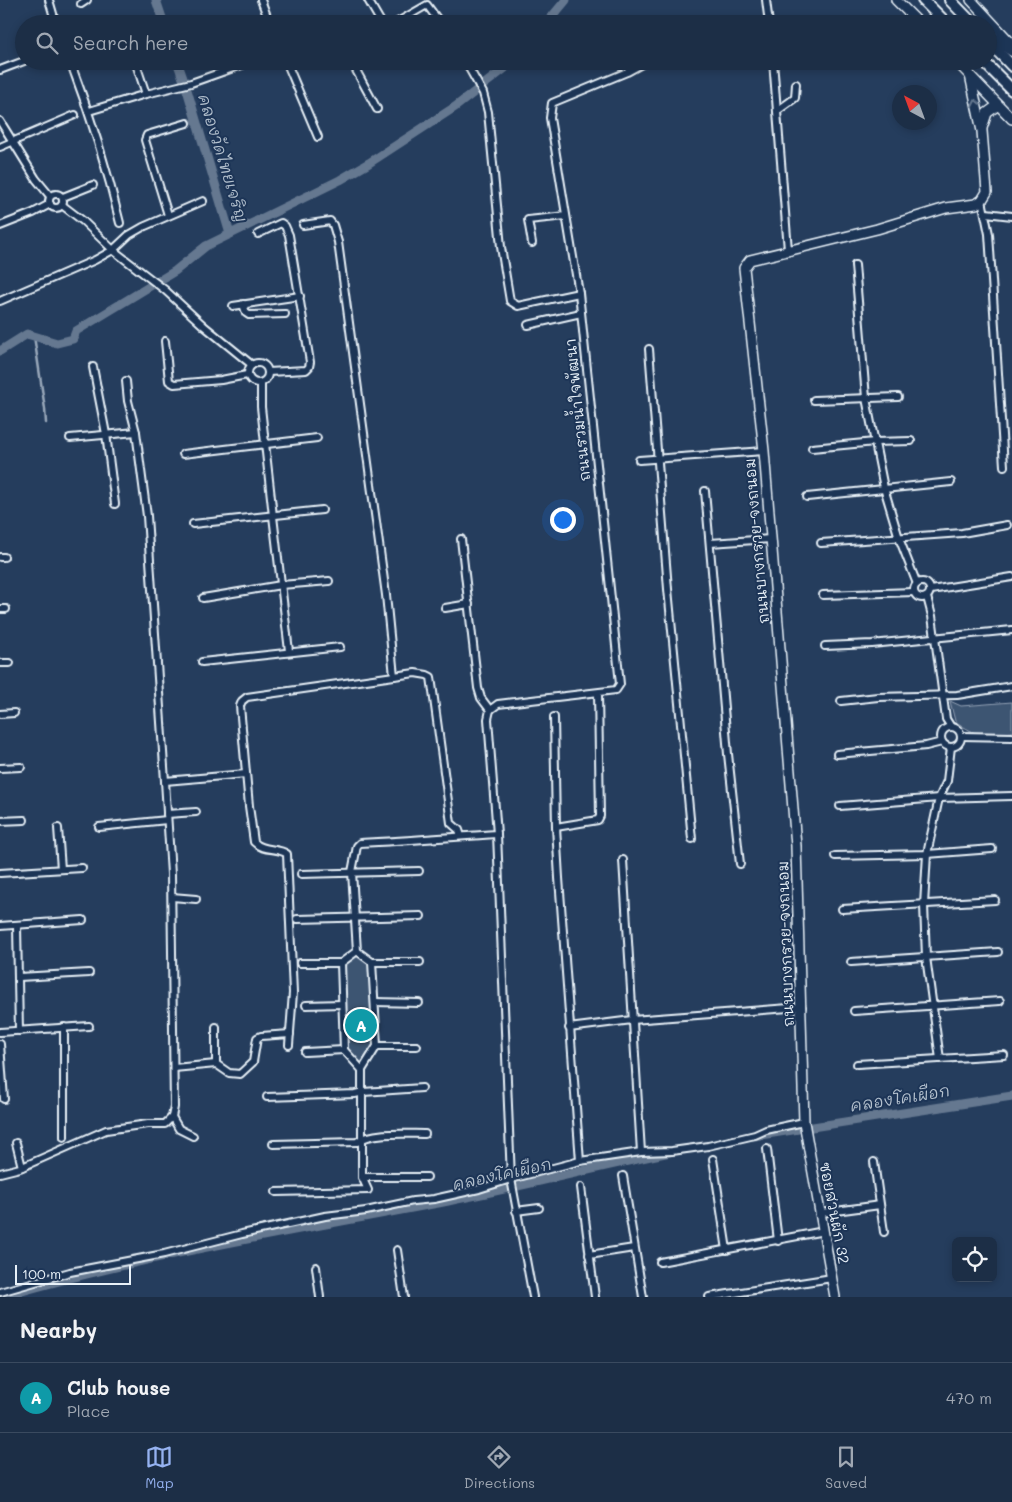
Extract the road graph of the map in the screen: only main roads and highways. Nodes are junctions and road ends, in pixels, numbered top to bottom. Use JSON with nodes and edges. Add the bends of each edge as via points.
{"nodes":[{"id":1,"x":923,"y":0,"type":"edge"},
{"id":2,"x":950,"y":0,"type":"edge"},
{"id":3,"x":938,"y":15,"type":"edge"},
{"id":4,"x":964,"y":15,"type":"edge"},
{"id":5,"x":997,"y":41,"type":"edge"},
{"id":6,"x":997,"y":50,"type":"edge"},
{"id":7,"x":1012,"y":52,"type":"edge"},
{"id":8,"x":1012,"y":66,"type":"edge"},
{"id":9,"x":993,"y":70,"type":"edge"},
{"id":10,"x":1012,"y":90,"type":"edge"}],
"edges":[{"from":1,"to":3,"type":"main road"},
{"from":2,"to":4,"type":"main road"},
{"from":5,"to":7,"type":"main road"},
{"from":6,"to":8,"type":"main road"},
{"from":9,"to":10,"type":"main road"}]}
